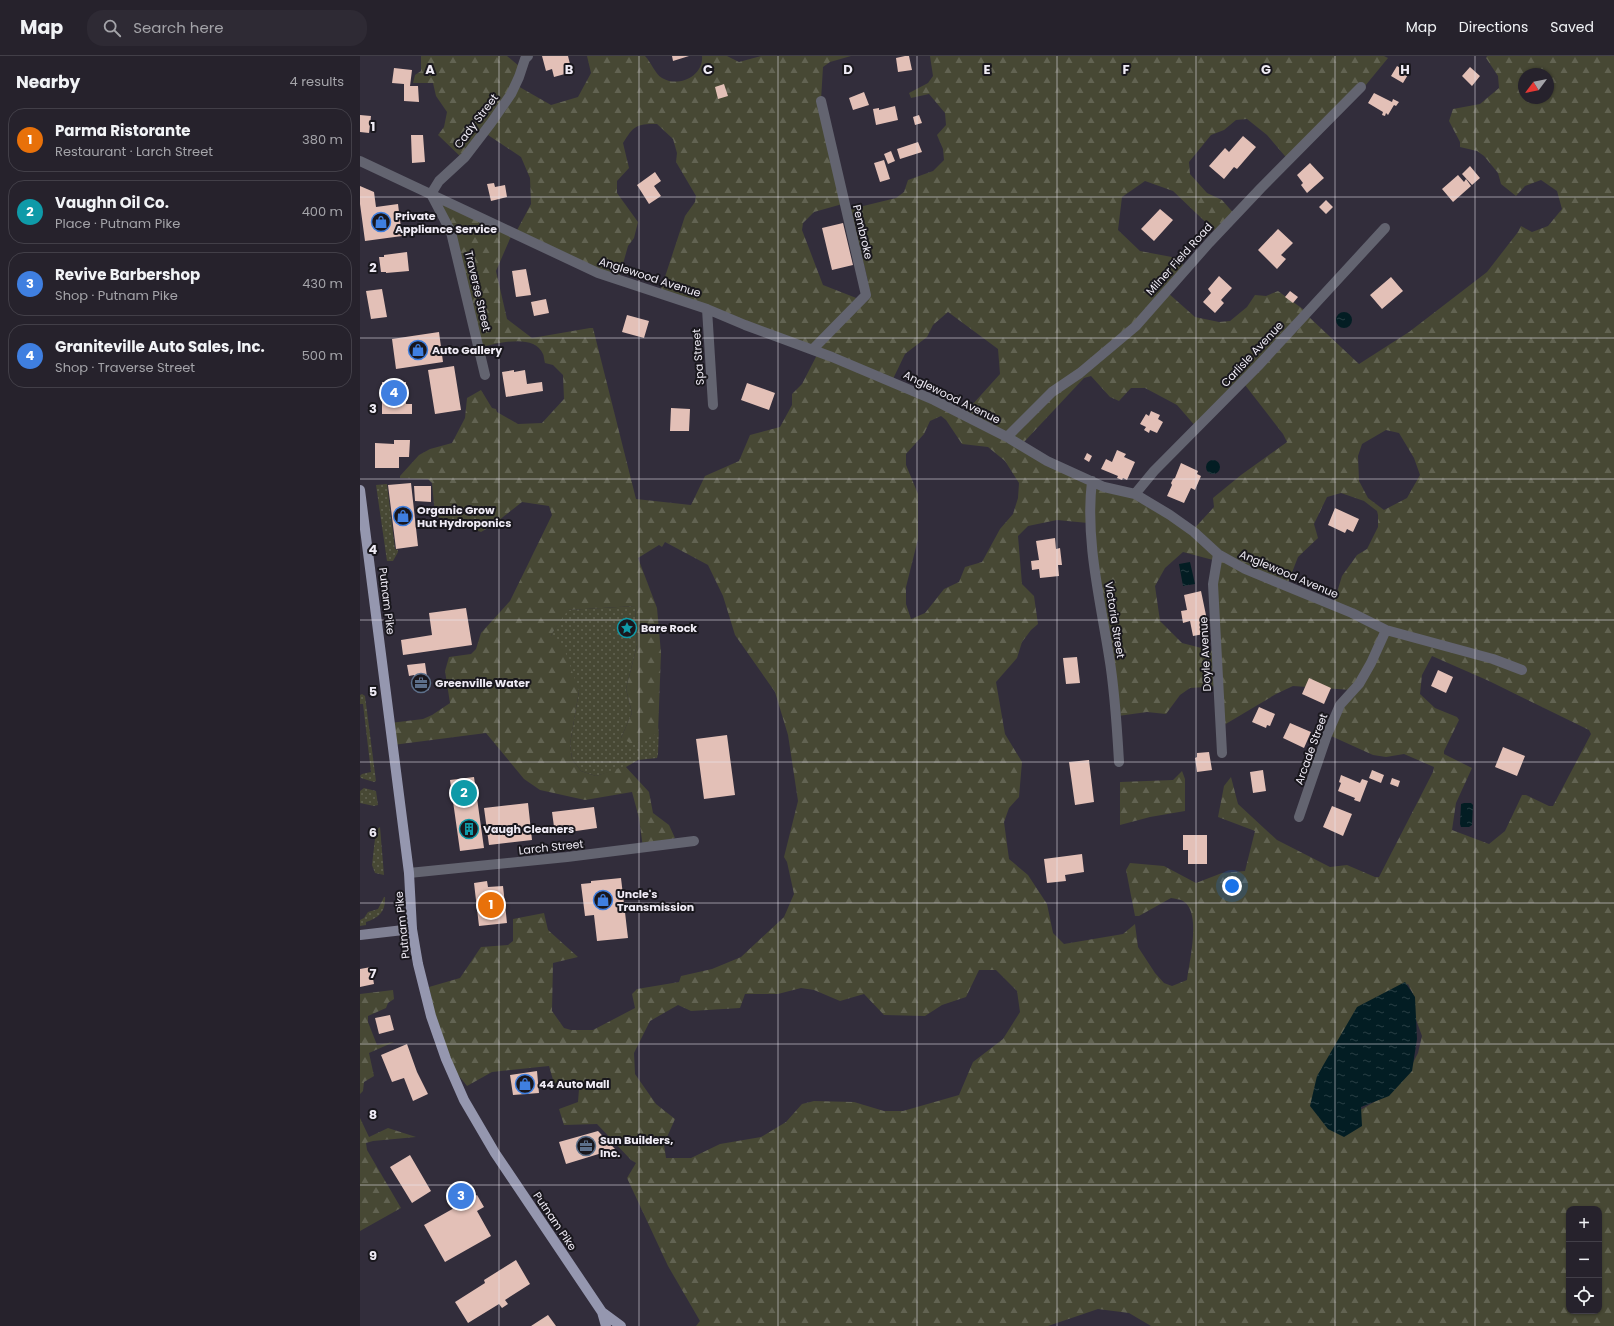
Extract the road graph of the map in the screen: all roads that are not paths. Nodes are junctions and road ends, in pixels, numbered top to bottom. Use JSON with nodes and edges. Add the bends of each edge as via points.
{"nodes":[{"id":1,"x":528,"y":56,"type":"edge"},
{"id":2,"x":1361,"y":87,"type":"dead end"},
{"id":3,"x":820,"y":101,"type":"dead end"},
{"id":4,"x":360,"y":161,"type":"edge"},
{"id":5,"x":431,"y":194,"type":"junction"},
{"id":6,"x":1384,"y":228,"type":"dead end"},
{"id":7,"x":708,"y":309,"type":"junction"},
{"id":8,"x":813,"y":349,"type":"junction"},
{"id":9,"x":485,"y":375,"type":"dead end"},
{"id":10,"x":713,"y":405,"type":"dead end"},
{"id":11,"x":1007,"y":437,"type":"junction"},
{"id":12,"x":1092,"y":481,"type":"junction"},
{"id":13,"x":360,"y":490,"type":"edge"},
{"id":14,"x":1134,"y":494,"type":"junction"},
{"id":15,"x":1218,"y":554,"type":"junction"},
{"id":16,"x":1386,"y":630,"type":"junction"},
{"id":17,"x":1522,"y":670,"type":"dead end"},
{"id":18,"x":1222,"y":753,"type":"dead end"},
{"id":19,"x":1119,"y":762,"type":"dead end"},
{"id":20,"x":1299,"y":817,"type":"dead end"},
{"id":21,"x":694,"y":841,"type":"dead end"},
{"id":22,"x":410,"y":873,"type":"junction"},
{"id":23,"x":412,"y":929,"type":"junction"},
{"id":24,"x":360,"y":935,"type":"edge"},
{"id":25,"x":602,"y":1312,"type":"junction"},
{"id":26,"x":606,"y":1326,"type":"edge"},
{"id":27,"x":621,"y":1326,"type":"edge"}],
"edges":[{"from":1,"to":5,"type":"street","name":"Cady Street","via":[[511,94],[465,157],[439,181]]},
{"from":2,"to":11,"type":"street","name":"Milner Field Road","via":[[1209,243],[1136,326],[1080,373],[1052,392]]},
{"from":3,"to":8,"type":"street","name":"Pembroke","via":[[866,295]]},
{"from":4,"to":5,"type":"street","name":"Anglewood Avenue"},
{"from":5,"to":7,"type":"street","name":"Anglewood Avenue","via":[[598,273]]},
{"from":5,"to":9,"type":"street","name":"Traverse Street","via":[[451,232]]},
{"from":6,"to":14,"type":"street","name":"Carlisle Avenue","via":[[1248,377]]},
{"from":7,"to":8,"type":"street","name":"Anglewood Avenue"},
{"from":7,"to":10,"type":"street","name":"Spa Street"},
{"from":8,"to":11,"type":"street","name":"Anglewood Avenue","via":[[934,400]]},
{"from":11,"to":12,"type":"street","name":"Anglewood Avenue","via":[[1047,461]]},
{"from":12,"to":14,"type":"street","name":"Anglewood Avenue","via":[[1104,487]]},
{"from":12,"to":19,"type":"street","name":"Victoria Street","via":[[1089,504],[1093,553],[1110,658]]},
{"from":13,"to":22,"type":"main road","name":"Putnam Pike"},
{"from":14,"to":15,"type":"street","name":"Anglewood Avenue","via":[[1194,532]]},
{"from":15,"to":16,"type":"street","name":"Anglewood Avenue","via":[[1245,569],[1352,613]]},
{"from":15,"to":18,"type":"street","name":"Doyle Avenue","via":[[1213,584]]},
{"from":16,"to":17,"type":"street","name":"Anglewood Avenue","via":[[1493,659]]},
{"from":16,"to":20,"type":"street","name":"Arcade Street","via":[[1360,682],[1340,705]]},
{"from":21,"to":22,"type":"street","name":"Larch Street"},
{"from":22,"to":23,"type":"main road","name":"Putnam Pike"},
{"from":23,"to":24,"type":"main road"},
{"from":23,"to":25,"type":"main road","name":"Putnam Pike","via":[[431,1016],[464,1100],[508,1173]]},
{"from":25,"to":26,"type":"main road","name":"Putnam Pike"},
{"from":25,"to":27,"type":"main road","name":"Putnam Pike"}]}
